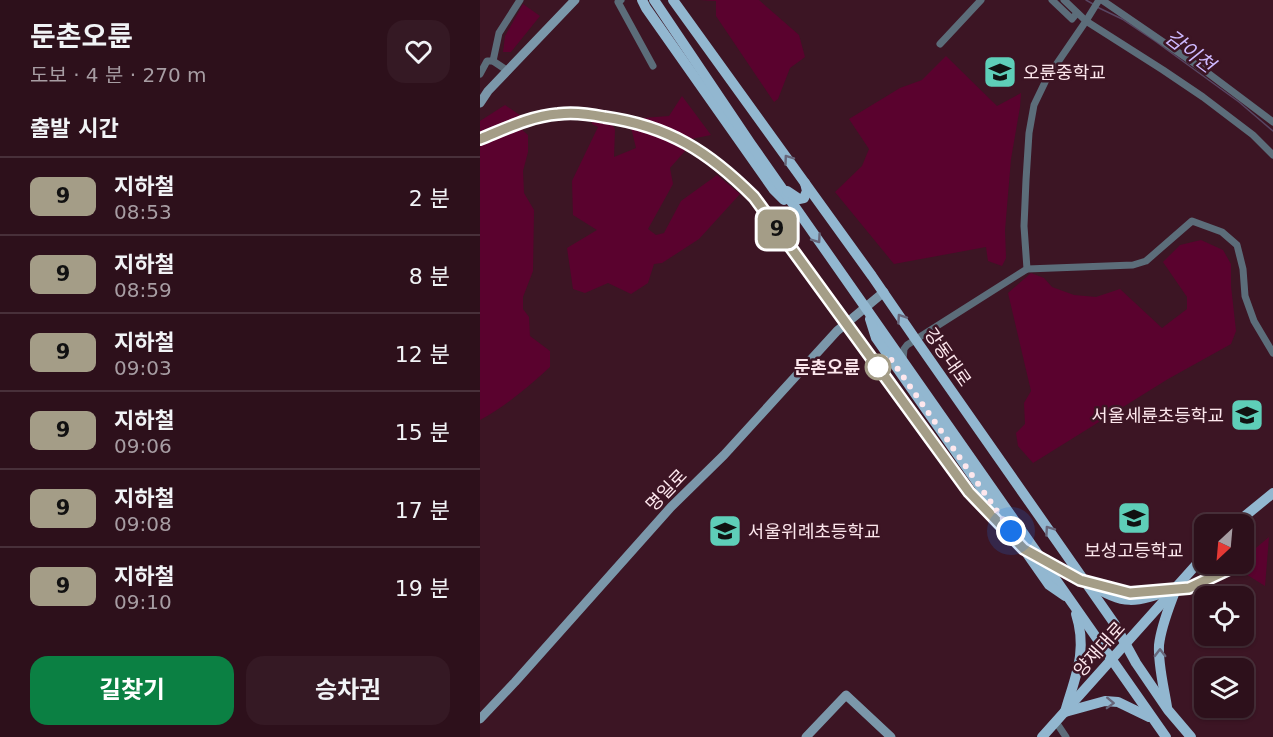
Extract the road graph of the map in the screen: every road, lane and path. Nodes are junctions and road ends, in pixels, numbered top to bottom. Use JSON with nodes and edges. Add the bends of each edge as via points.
{"nodes":[{"id":1,"x":520,"y":0,"type":"edge"},
{"id":2,"x":575,"y":0,"type":"edge"},
{"id":3,"x":621,"y":0,"type":"edge"},
{"id":4,"x":642,"y":0,"type":"edge"},
{"id":5,"x":648,"y":0,"type":"edge"},
{"id":6,"x":654,"y":0,"type":"edge"},
{"id":7,"x":673,"y":0,"type":"edge"},
{"id":8,"x":981,"y":0,"type":"edge"},
{"id":9,"x":1052,"y":0,"type":"edge"},
{"id":10,"x":1064,"y":0,"type":"edge"},
{"id":11,"x":1101,"y":0,"type":"edge"},
{"id":12,"x":1077,"y":13,"type":"junction"},
{"id":13,"x":664,"y":15,"type":"junction"},
{"id":14,"x":1088,"y":18,"type":"junction"},
{"id":15,"x":940,"y":44,"type":"dead end"},
{"id":16,"x":493,"y":61,"type":"junction"},
{"id":17,"x":652,"y":66,"type":"dead end"},
{"id":18,"x":508,"y":71,"type":"junction"},
{"id":19,"x":480,"y":74,"type":"edge"},
{"id":20,"x":480,"y":104,"type":"edge"},
{"id":21,"x":1273,"y":122,"type":"edge"},
{"id":22,"x":1273,"y":154,"type":"edge"},
{"id":23,"x":804,"y":182,"type":"junction"},
{"id":24,"x":781,"y":188,"type":"junction"},
{"id":25,"x":804,"y":219,"type":"junction"},
{"id":26,"x":1027,"y":269,"type":"junction"},
{"id":27,"x":884,"y":292,"type":"junction"},
{"id":28,"x":866,"y":306,"type":"junction"},
{"id":29,"x":916,"y":340,"type":"junction"},
{"id":30,"x":1273,"y":353,"type":"edge"},
{"id":31,"x":903,"y":360,"type":"junction"},
{"id":32,"x":1273,"y":493,"type":"edge"},
{"id":33,"x":1247,"y":514,"type":"edge"},
{"id":34,"x":1194,"y":567,"type":"edge"},
{"id":35,"x":1082,"y":578,"type":"junction"},
{"id":36,"x":1176,"y":588,"type":"junction"},
{"id":37,"x":1070,"y":599,"type":"junction"},
{"id":38,"x":1125,"y":644,"type":"junction"},
{"id":39,"x":1112,"y":659,"type":"junction"},
{"id":40,"x":1168,"y":710,"type":"junction"},
{"id":41,"x":1065,"y":712,"type":"junction"},
{"id":42,"x":480,"y":719,"type":"edge"},
{"id":43,"x":1153,"y":719,"type":"junction"},
{"id":44,"x":1056,"y":722,"type":"junction"},
{"id":45,"x":806,"y":737,"type":"edge"},
{"id":46,"x":891,"y":737,"type":"edge"},
{"id":47,"x":1041,"y":737,"type":"edge"},
{"id":48,"x":1066,"y":737,"type":"edge"},
{"id":49,"x":1166,"y":737,"type":"edge"},
{"id":50,"x":1191,"y":737,"type":"edge"}],
"edges":[{"from":1,"to":16,"type":"street","via":[[499,33]]},
{"from":2,"to":18,"type":"main road"},
{"from":3,"to":17,"type":"street","via":[[618,2]]},
{"from":4,"to":25,"type":"main road","via":[[774,190]]},
{"from":5,"to":13,"type":"main road"},
{"from":6,"to":13,"type":"main road"},
{"from":23,"to":7,"type":"main road","name":"강동대로","one_way":true},
{"from":8,"to":15,"type":"street"},
{"from":9,"to":12,"type":"street","via":[[1072,19]]},
{"from":10,"to":12,"type":"street"},
{"from":11,"to":14,"type":"street"},
{"from":11,"to":21,"type":"street"},
{"from":12,"to":14,"type":"street"},
{"from":13,"to":24,"type":"main road"},
{"from":14,"to":22,"type":"street","via":[[1203,97]]},
{"from":14,"to":26,"type":"street","via":[[1047,78],[1034,105],[1025,191]]},
{"from":16,"to":18,"type":"street"},
{"from":16,"to":19,"type":"street","via":[[487,62]]},
{"from":18,"to":20,"type":"main road"},
{"from":23,"to":24,"type":"main road","via":[[804,198]]},
{"from":23,"to":27,"type":"main road","name":"강동대로"},
{"from":24,"to":25,"type":"main road"},
{"from":25,"to":28,"type":"main road","one_way":true},
{"from":26,"to":29,"type":"street"},
{"from":26,"to":30,"type":"street","via":[[1133,265],[1146,261],[1192,221],[1222,232],[1237,245],[1245,296]]},
{"from":27,"to":28,"type":"main road","name":"명일로"},
{"from":29,"to":27,"type":"main road","name":"강동대로","one_way":true},
{"from":28,"to":31,"type":"main road"},
{"from":28,"to":37,"type":"main road","via":[[882,347],[1049,585]]},
{"from":28,"to":42,"type":"main road","name":"명일로","via":[[837,331],[729,450],[671,507]]},
{"from":29,"to":31,"type":"street","via":[[904,349]]},
{"from":35,"to":29,"type":"main road","name":"강동대로","one_way":true},
{"from":31,"to":37,"type":"main road"},
{"from":32,"to":33,"type":"main road"},
{"from":34,"to":36,"type":"main road","name":"양재대로"},
{"from":35,"to":36,"type":"main road","via":[[1121,599],[1147,598]]},
{"from":35,"to":38,"type":"main road","name":"강동대로"},
{"from":36,"to":38,"type":"main road","name":"양재대로"},
{"from":40,"to":36,"type":"main road","one_way":true,"via":[[1159,662],[1160,643]]},
{"from":37,"to":39,"type":"main road"},
{"from":37,"to":41,"type":"main road","via":[[1082,631],[1078,671]]},
{"from":38,"to":39,"type":"main road","name":"양재대로"},
{"from":38,"to":40,"type":"main road","name":"강동대로"},
{"from":39,"to":41,"type":"main road","name":"양재대로"},
{"from":39,"to":43,"type":"main road"},
{"from":40,"to":50,"type":"main road","name":"강동대로"},
{"from":41,"to":43,"type":"main road","one_way":true,"via":[[1118,702]]},
{"from":41,"to":44,"type":"main road","name":"양재대로"},
{"from":43,"to":49,"type":"main road"},
{"from":44,"to":47,"type":"main road","name":"양재대로"},
{"from":44,"to":48,"type":"street"},
{"from":45,"to":46,"type":"main road","via":[[846,695]]}]}
